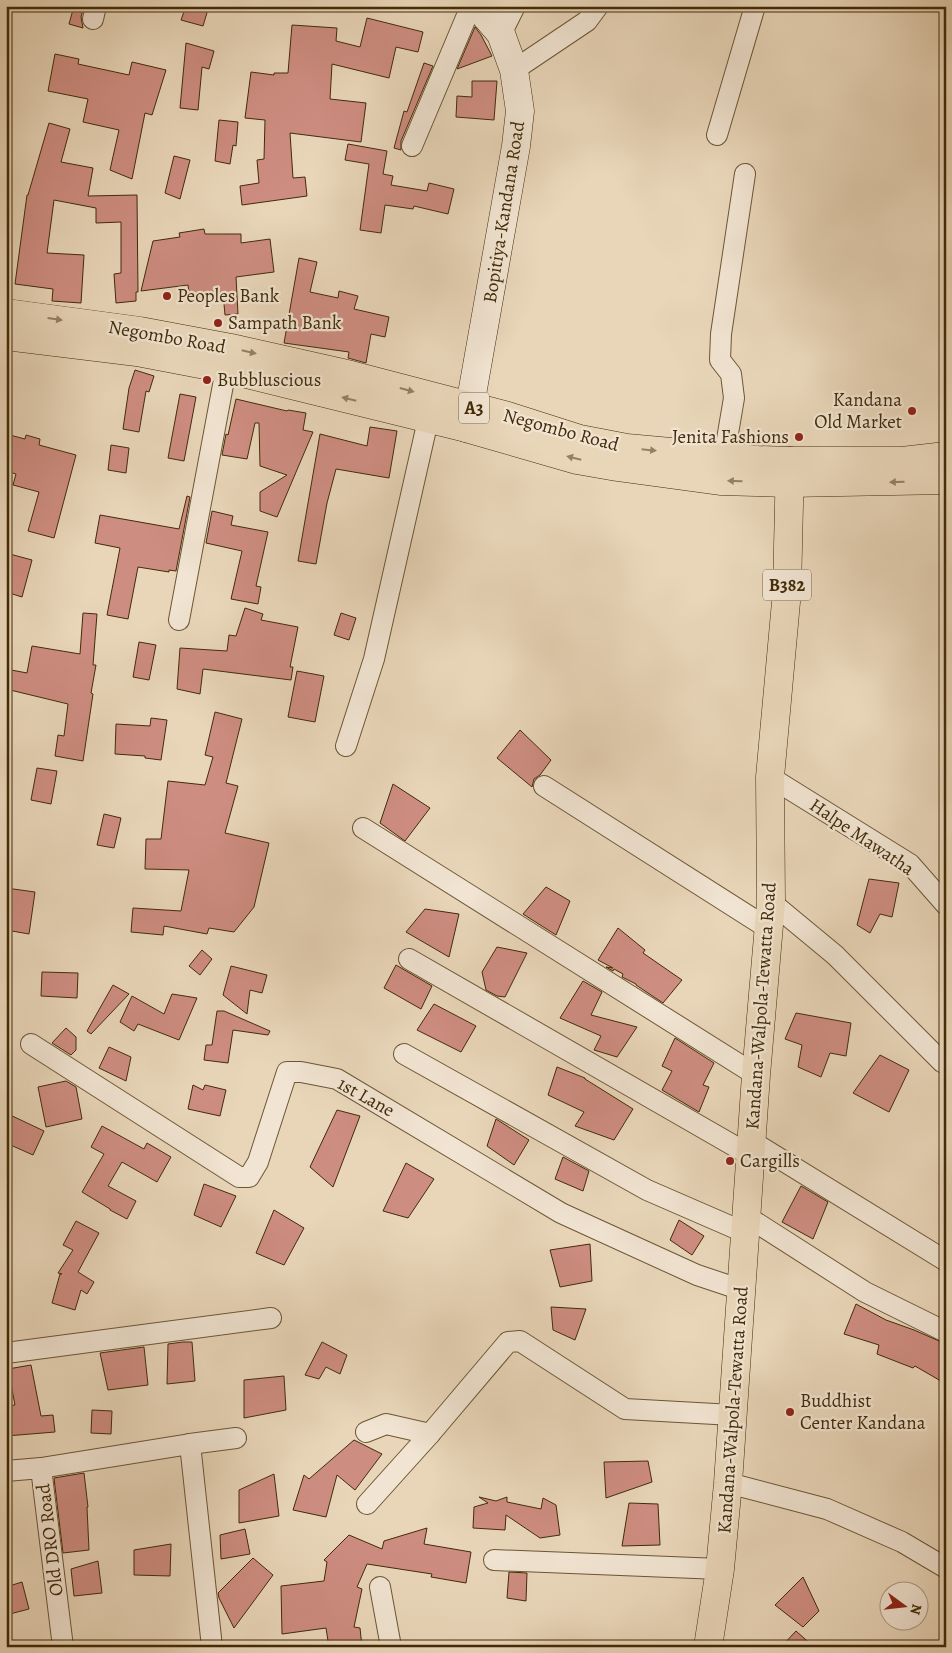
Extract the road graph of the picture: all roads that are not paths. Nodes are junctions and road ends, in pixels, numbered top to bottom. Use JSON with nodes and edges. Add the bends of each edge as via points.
{"nodes":[{"id":1,"x":471,"y":6,"type":"edge"},
{"id":2,"x":477,"y":6,"type":"edge"},
{"id":3,"x":515,"y":6,"type":"edge"},
{"id":4,"x":598,"y":6,"type":"edge"},
{"id":5,"x":755,"y":6,"type":"edge"},
{"id":6,"x":501,"y":34,"type":"junction"},
{"id":7,"x":514,"y":70,"type":"junction"},
{"id":8,"x":717,"y":135,"type":"dead end"},
{"id":9,"x":412,"y":146,"type":"dead end"},
{"id":10,"x":745,"y":174,"type":"dead end"},
{"id":11,"x":6,"y":313,"type":"edge"},
{"id":12,"x":6,"y":336,"type":"edge"},
{"id":13,"x":226,"y":369,"type":"junction"},
{"id":14,"x":468,"y":418,"type":"junction"},
{"id":15,"x":428,"y":420,"type":"junction"},
{"id":16,"x":946,"y":456,"type":"edge"},
{"id":17,"x":724,"y":457,"type":"junction"},
{"id":18,"x":790,"y":472,"type":"junction"},
{"id":19,"x":946,"y":480,"type":"edge"},
{"id":20,"x":179,"y":620,"type":"dead end"},
{"id":21,"x":346,"y":746,"type":"dead end"},
{"id":22,"x":770,"y":777,"type":"junction"},
{"id":23,"x":544,"y":786,"type":"dead end"},
{"id":24,"x":363,"y":828,"type":"dead end"},
{"id":25,"x":771,"y":902,"type":"junction"},
{"id":26,"x":946,"y":905,"type":"edge"},
{"id":27,"x":768,"y":929,"type":"junction"},
{"id":28,"x":409,"y":960,"type":"dead end"},
{"id":29,"x":32,"y":1044,"type":"dead end"},
{"id":30,"x":404,"y":1054,"type":"dead end"},
{"id":31,"x":946,"y":1064,"type":"edge"},
{"id":32,"x":756,"y":1075,"type":"junction"},
{"id":33,"x":751,"y":1148,"type":"junction"},
{"id":34,"x":746,"y":1224,"type":"junction"},
{"id":35,"x":946,"y":1261,"type":"edge"},
{"id":36,"x":742,"y":1290,"type":"junction"},
{"id":37,"x":272,"y":1318,"type":"dead end"},
{"id":38,"x":946,"y":1332,"type":"edge"},
{"id":39,"x":6,"y":1353,"type":"edge"},
{"id":40,"x":733,"y":1415,"type":"junction"},
{"id":41,"x":366,"y":1432,"type":"dead end"},
{"id":42,"x":430,"y":1434,"type":"junction"},
{"id":43,"x":236,"y":1438,"type":"dead end"},
{"id":44,"x":190,"y":1444,"type":"junction"},
{"id":45,"x":41,"y":1468,"type":"junction"},
{"id":46,"x":6,"y":1471,"type":"edge"},
{"id":47,"x":728,"y":1483,"type":"junction"},
{"id":48,"x":367,"y":1504,"type":"dead end"},
{"id":49,"x":494,"y":1560,"type":"dead end"},
{"id":50,"x":946,"y":1568,"type":"edge"},
{"id":51,"x":720,"y":1569,"type":"junction"},
{"id":52,"x":380,"y":1587,"type":"dead end"},
{"id":53,"x":63,"y":1647,"type":"edge"},
{"id":54,"x":212,"y":1647,"type":"edge"},
{"id":55,"x":391,"y":1647,"type":"edge"},
{"id":56,"x":708,"y":1647,"type":"edge"}],
"edges":[{"from":1,"to":9,"type":"street"},
{"from":2,"to":6,"type":"street","name":"Bopitiya-Kandana Road"},
{"from":3,"to":6,"type":"street"},
{"from":4,"to":7,"type":"street","via":[[587,21]]},
{"from":5,"to":8,"type":"street"},
{"from":6,"to":7,"type":"street","name":"Bopitiya-Kandana Road"},
{"from":7,"to":14,"type":"street","name":"Bopitiya-Kandana Road","via":[[520,111],[516,146]]},
{"from":10,"to":17,"type":"street","via":[[721,334],[720,360],[731,374],[734,398]]},
{"from":11,"to":14,"type":"main road","name":"Negombo Road","number":"A3","one_way":true,"via":[[140,331],[351,375]]},
{"from":12,"to":13,"type":"main road","name":"Negombo Road","number":"A3","via":[[137,352]]},
{"from":15,"to":13,"type":"main road","name":"Negombo Road","number":"A3","one_way":true},
{"from":13,"to":20,"type":"street"},
{"from":14,"to":15,"type":"main road","name":"Negombo Road","number":"A3"},
{"from":14,"to":17,"type":"main road","name":"Negombo Road","number":"A3","one_way":true,"via":[[508,416],[580,439],[627,448]]},
{"from":18,"to":14,"type":"main road","name":"Negombo Road","number":"A3","one_way":true,"via":[[720,480],[617,467],[578,460]]},
{"from":15,"to":21,"type":"street","via":[[374,659]]},
{"from":16,"to":18,"type":"main road","name":"Negombo Road","number":"A3"},
{"from":17,"to":18,"type":"main road","name":"Negombo Road","number":"A3"},
{"from":19,"to":18,"type":"main road","name":"Negombo Road","number":"A3","one_way":true},
{"from":18,"to":22,"type":"main road","name":"Kandana-Walpola-Tewatta Road","number":"B382","via":[[787,591]]},
{"from":22,"to":25,"type":"main road","name":"Kandana-Walpola-Tewatta Road","number":"B382"},
{"from":22,"to":26,"type":"street","name":"Halpe Mawatha","via":[[910,864]]},
{"from":23,"to":27,"type":"street"},
{"from":24,"to":32,"type":"street"},
{"from":25,"to":27,"type":"main road","name":"Kandana-Walpola-Tewatta Road","number":"B382"},
{"from":25,"to":31,"type":"street","via":[[835,955]]},
{"from":27,"to":32,"type":"main road","name":"Kandana-Walpola-Tewatta Road","number":"B382"},
{"from":28,"to":33,"type":"street"},
{"from":29,"to":36,"type":"street","name":"1st Lane","via":[[238,1177],[249,1178],[258,1162],[287,1072],[338,1079],[561,1212],[697,1276]]},
{"from":30,"to":34,"type":"street","via":[[647,1190]]},
{"from":32,"to":33,"type":"main road","name":"Kandana-Walpola-Tewatta Road","number":"B382"},
{"from":33,"to":34,"type":"main road","name":"Kandana-Walpola-Tewatta Road","number":"B382"},
{"from":33,"to":35,"type":"street"},
{"from":34,"to":36,"type":"main road","name":"Kandana-Walpola-Tewatta Road","number":"B382"},
{"from":34,"to":38,"type":"street","via":[[866,1292]]},
{"from":36,"to":40,"type":"main road","name":"Kandana-Walpola-Tewatta Road","number":"B382"},
{"from":37,"to":39,"type":"street"},
{"from":40,"to":42,"type":"street","via":[[625,1409],[520,1341],[508,1342]]},
{"from":40,"to":47,"type":"main road","name":"Kandana-Walpola-Tewatta Road","number":"B382"},
{"from":41,"to":42,"type":"street","via":[[386,1424]]},
{"from":42,"to":48,"type":"street"},
{"from":43,"to":44,"type":"street"},
{"from":44,"to":45,"type":"street"},
{"from":44,"to":54,"type":"street"},
{"from":45,"to":46,"type":"street","name":"Old DRO Road"},
{"from":45,"to":53,"type":"street","name":"Old DRO Road"},
{"from":47,"to":50,"type":"street","via":[[827,1509],[902,1542]]},
{"from":47,"to":51,"type":"main road","name":"Kandana-Walpola-Tewatta Road","number":"B382"},
{"from":49,"to":51,"type":"street"},
{"from":51,"to":56,"type":"main road","name":"Kandana-Walpola-Tewatta Road","number":"B382"},
{"from":52,"to":55,"type":"street"}]}
